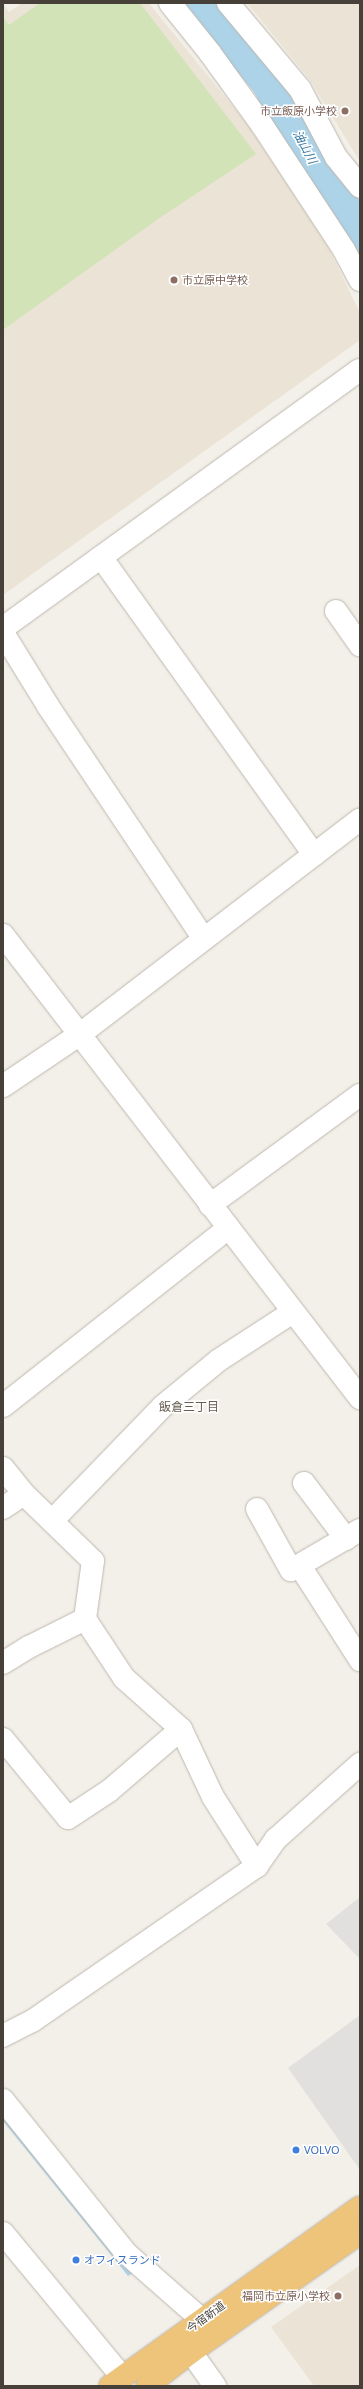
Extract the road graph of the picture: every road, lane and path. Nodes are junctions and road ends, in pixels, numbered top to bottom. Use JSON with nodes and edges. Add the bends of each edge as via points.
{"nodes":[{"id":1,"x":170,"y":3,"type":"edge"},
{"id":2,"x":228,"y":3,"type":"edge"},
{"id":3,"x":360,"y":187,"type":"edge"},
{"id":4,"x":360,"y":280,"type":"edge"},
{"id":5,"x":360,"y":370,"type":"edge"},
{"id":6,"x":360,"y":386,"type":"edge"},
{"id":7,"x":104,"y":562,"type":"junction"},
{"id":8,"x":336,"y":611,"type":"dead end"},
{"id":9,"x":4,"y":637,"type":"edge"},
{"id":10,"x":360,"y":645,"type":"edge"},
{"id":11,"x":360,"y":820,"type":"edge"},
{"id":12,"x":314,"y":855,"type":"junction"},
{"id":13,"x":3,"y":935,"type":"edge"},
{"id":14,"x":204,"y":939,"type":"junction"},
{"id":15,"x":79,"y":1035,"type":"junction"},
{"id":16,"x":3,"y":1086,"type":"edge"},
{"id":17,"x":359,"y":1098,"type":"edge"},
{"id":18,"x":210,"y":1205,"type":"junction"},
{"id":19,"x":228,"y":1228,"type":"junction"},
{"id":20,"x":293,"y":1312,"type":"junction"},
{"id":21,"x":358,"y":1391,"type":"edge"},
{"id":22,"x":3,"y":1406,"type":"edge"},
{"id":23,"x":3,"y":1468,"type":"edge"},
{"id":24,"x":304,"y":1483,"type":"dead end"},
{"id":25,"x":24,"y":1494,"type":"junction"},
{"id":26,"x":3,"y":1508,"type":"edge"},
{"id":27,"x":256,"y":1509,"type":"dead end"},
{"id":28,"x":52,"y":1521,"type":"junction"},
{"id":29,"x":353,"y":1535,"type":"edge"},
{"id":30,"x":300,"y":1566,"type":"junction"},
{"id":31,"x":85,"y":1619,"type":"junction"},
{"id":32,"x":360,"y":1660,"type":"edge"},
{"id":33,"x":3,"y":1663,"type":"edge"},
{"id":34,"x":181,"y":1729,"type":"junction"},
{"id":35,"x":3,"y":1739,"type":"edge"},
{"id":36,"x":360,"y":1764,"type":"edge"},
{"id":37,"x":257,"y":1866,"type":"junction"},
{"id":38,"x":3,"y":2036,"type":"edge"},
{"id":39,"x":3,"y":2100,"type":"edge"},
{"id":40,"x":360,"y":2207,"type":"edge"},
{"id":41,"x":3,"y":2232,"type":"edge"},
{"id":42,"x":360,"y":2233,"type":"edge"},
{"id":43,"x":202,"y":2320,"type":"junction"},
{"id":44,"x":191,"y":2352,"type":"junction"},
{"id":45,"x":116,"y":2382,"type":"edge"},
{"id":46,"x":147,"y":2386,"type":"edge"},
{"id":47,"x":215,"y":2386,"type":"edge"}],
"edges":[{"from":1,"to":4,"type":"street","via":[[262,125],[344,250]]},
{"from":2,"to":3,"type":"street","via":[[300,89],[336,157]]},
{"from":5,"to":7,"type":"street"},
{"from":6,"to":7,"type":"street"},
{"from":7,"to":9,"type":"street"},
{"from":7,"to":12,"type":"street"},
{"from":8,"to":10,"type":"street"},
{"from":9,"to":14,"type":"street"},
{"from":11,"to":12,"type":"street"},
{"from":12,"to":14,"type":"street"},
{"from":13,"to":15,"type":"street"},
{"from":14,"to":15,"type":"street"},
{"from":15,"to":16,"type":"street"},
{"from":15,"to":18,"type":"street"},
{"from":17,"to":18,"type":"street"},
{"from":18,"to":19,"type":"street"},
{"from":19,"to":20,"type":"street"},
{"from":19,"to":22,"type":"street"},
{"from":20,"to":21,"type":"street"},
{"from":20,"to":28,"type":"street","via":[[219,1360],[163,1406]]},
{"from":23,"to":25,"type":"street"},
{"from":24,"to":29,"type":"street"},
{"from":25,"to":26,"type":"street"},
{"from":25,"to":28,"type":"street"},
{"from":27,"to":30,"type":"street","via":[[291,1570]]},
{"from":28,"to":31,"type":"street","via":[[93,1561]]},
{"from":29,"to":30,"type":"street"},
{"from":30,"to":32,"type":"street"},
{"from":31,"to":33,"type":"street"},
{"from":31,"to":34,"type":"street","via":[[124,1678]]},
{"from":34,"to":35,"type":"street","via":[[110,1791],[68,1818]]},
{"from":34,"to":37,"type":"street","via":[[213,1797]]},
{"from":36,"to":37,"type":"street","via":[[276,1839]]},
{"from":37,"to":38,"type":"street","via":[[32,2021]]},
{"from":39,"to":43,"type":"street","via":[[127,2254]]},
{"from":40,"to":43,"type":"highway","name":"今宿新道"},
{"from":41,"to":45,"type":"street"},
{"from":42,"to":44,"type":"highway","name":"今宿新道"},
{"from":43,"to":45,"type":"highway","name":"今宿新道"},
{"from":44,"to":46,"type":"highway","name":"今宿新道"},
{"from":44,"to":47,"type":"street"}]}
